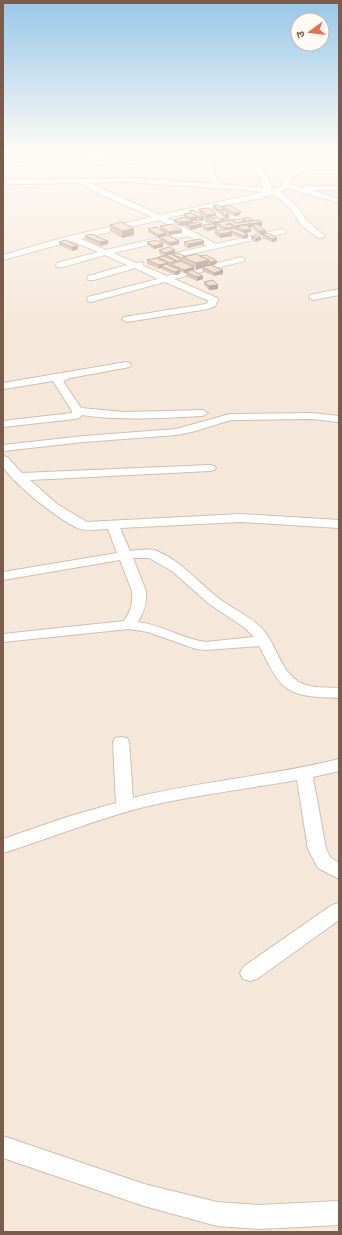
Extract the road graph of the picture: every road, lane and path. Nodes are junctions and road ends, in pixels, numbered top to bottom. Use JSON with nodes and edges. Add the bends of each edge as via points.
{"nodes":[{"id":1,"x":142,"y":210,"type":"edge"},
{"id":2,"x":191,"y":210,"type":"edge"},
{"id":3,"x":295,"y":210,"type":"edge"},
{"id":4,"x":159,"y":217,"type":"junction"},
{"id":5,"x":282,"y":232,"type":"dead end"},
{"id":6,"x":189,"y":233,"type":"junction"},
{"id":7,"x":322,"y":236,"type":"dead end"},
{"id":8,"x":73,"y":238,"type":"junction"},
{"id":9,"x":216,"y":247,"type":"junction"},
{"id":10,"x":106,"y":252,"type":"junction"},
{"id":11,"x":3,"y":258,"type":"edge"},
{"id":12,"x":241,"y":259,"type":"dead end"},
{"id":13,"x":60,"y":265,"type":"dead end"},
{"id":14,"x":136,"y":265,"type":"junction"},
{"id":15,"x":91,"y":278,"type":"dead end"},
{"id":16,"x":167,"y":279,"type":"junction"},
{"id":17,"x":339,"y":292,"type":"edge"},
{"id":18,"x":312,"y":296,"type":"dead end"},
{"id":19,"x":91,"y":299,"type":"dead end"},
{"id":20,"x":127,"y":318,"type":"dead end"},
{"id":21,"x":126,"y":365,"type":"dead end"},
{"id":22,"x":61,"y":377,"type":"junction"},
{"id":23,"x":4,"y":386,"type":"edge"},
{"id":24,"x":77,"y":411,"type":"junction"},
{"id":25,"x":203,"y":413,"type":"dead end"},
{"id":26,"x":339,"y":418,"type":"edge"},
{"id":27,"x":3,"y":424,"type":"edge"},
{"id":28,"x":3,"y":448,"type":"edge"},
{"id":29,"x":3,"y":458,"type":"edge"},
{"id":30,"x":210,"y":468,"type":"dead end"},
{"id":31,"x":18,"y":477,"type":"junction"},
{"id":32,"x":339,"y":524,"type":"edge"},
{"id":33,"x":113,"y":525,"type":"junction"},
{"id":34,"x":125,"y":555,"type":"junction"},
{"id":35,"x":3,"y":576,"type":"edge"},
{"id":36,"x":129,"y":625,"type":"junction"},
{"id":37,"x":3,"y":638,"type":"edge"},
{"id":38,"x":262,"y":641,"type":"junction"},
{"id":39,"x":339,"y":693,"type":"edge"},
{"id":40,"x":121,"y":742,"type":"dead end"},
{"id":41,"x":339,"y":765,"type":"edge"},
{"id":42,"x":304,"y":773,"type":"junction"},
{"id":43,"x":126,"y":807,"type":"junction"},
{"id":44,"x":3,"y":846,"type":"edge"},
{"id":45,"x":339,"y":872,"type":"edge"},
{"id":46,"x":339,"y":910,"type":"edge"},
{"id":47,"x":250,"y":973,"type":"dead end"},
{"id":48,"x":3,"y":1146,"type":"edge"},
{"id":49,"x":339,"y":1213,"type":"edge"}],
"edges":[{"from":1,"to":4,"type":"street"},
{"from":2,"to":4,"type":"street"},
{"from":3,"to":7,"type":"street","via":[[304,223]]},
{"from":4,"to":6,"type":"street"},
{"from":4,"to":8,"type":"street"},
{"from":5,"to":9,"type":"street"},
{"from":6,"to":9,"type":"street"},
{"from":6,"to":10,"type":"street"},
{"from":8,"to":10,"type":"street"},
{"from":8,"to":11,"type":"street"},
{"from":9,"to":14,"type":"street"},
{"from":10,"to":13,"type":"street"},
{"from":10,"to":14,"type":"street"},
{"from":12,"to":16,"type":"street"},
{"from":14,"to":15,"type":"street"},
{"from":14,"to":16,"type":"street"},
{"from":16,"to":19,"type":"street"},
{"from":16,"to":20,"type":"street","via":[[211,298],[214,302],[208,306]]},
{"from":17,"to":18,"type":"street"},
{"from":21,"to":22,"type":"street"},
{"from":22,"to":23,"type":"street"},
{"from":22,"to":24,"type":"street","via":[[58,381]]},
{"from":24,"to":25,"type":"street","via":[[126,415]]},
{"from":24,"to":27,"type":"street","via":[[75,416],[68,418]]},
{"from":26,"to":28,"type":"street","via":[[230,417],[176,432]]},
{"from":29,"to":31,"type":"street"},
{"from":30,"to":31,"type":"street"},
{"from":31,"to":33,"type":"street","via":[[78,523],[92,526]]},
{"from":32,"to":33,"type":"street","via":[[240,518]]},
{"from":33,"to":34,"type":"street"},
{"from":34,"to":35,"type":"street"},
{"from":34,"to":36,"type":"street","via":[[139,591],[140,603]]},
{"from":34,"to":38,"type":"street","via":[[152,554],[177,568],[213,600],[250,625]]},
{"from":36,"to":37,"type":"street"},
{"from":36,"to":38,"type":"street","via":[[151,628],[196,645]]},
{"from":38,"to":39,"type":"street","via":[[289,682],[311,691]]},
{"from":40,"to":43,"type":"street"},
{"from":41,"to":42,"type":"street"},
{"from":42,"to":43,"type":"street","via":[[193,791]]},
{"from":42,"to":45,"type":"street","via":[[317,849],[324,864]]},
{"from":43,"to":44,"type":"street"},
{"from":46,"to":47,"type":"street"},
{"from":48,"to":49,"type":"street","via":[[144,1195],[217,1214],[259,1217]]}]}
